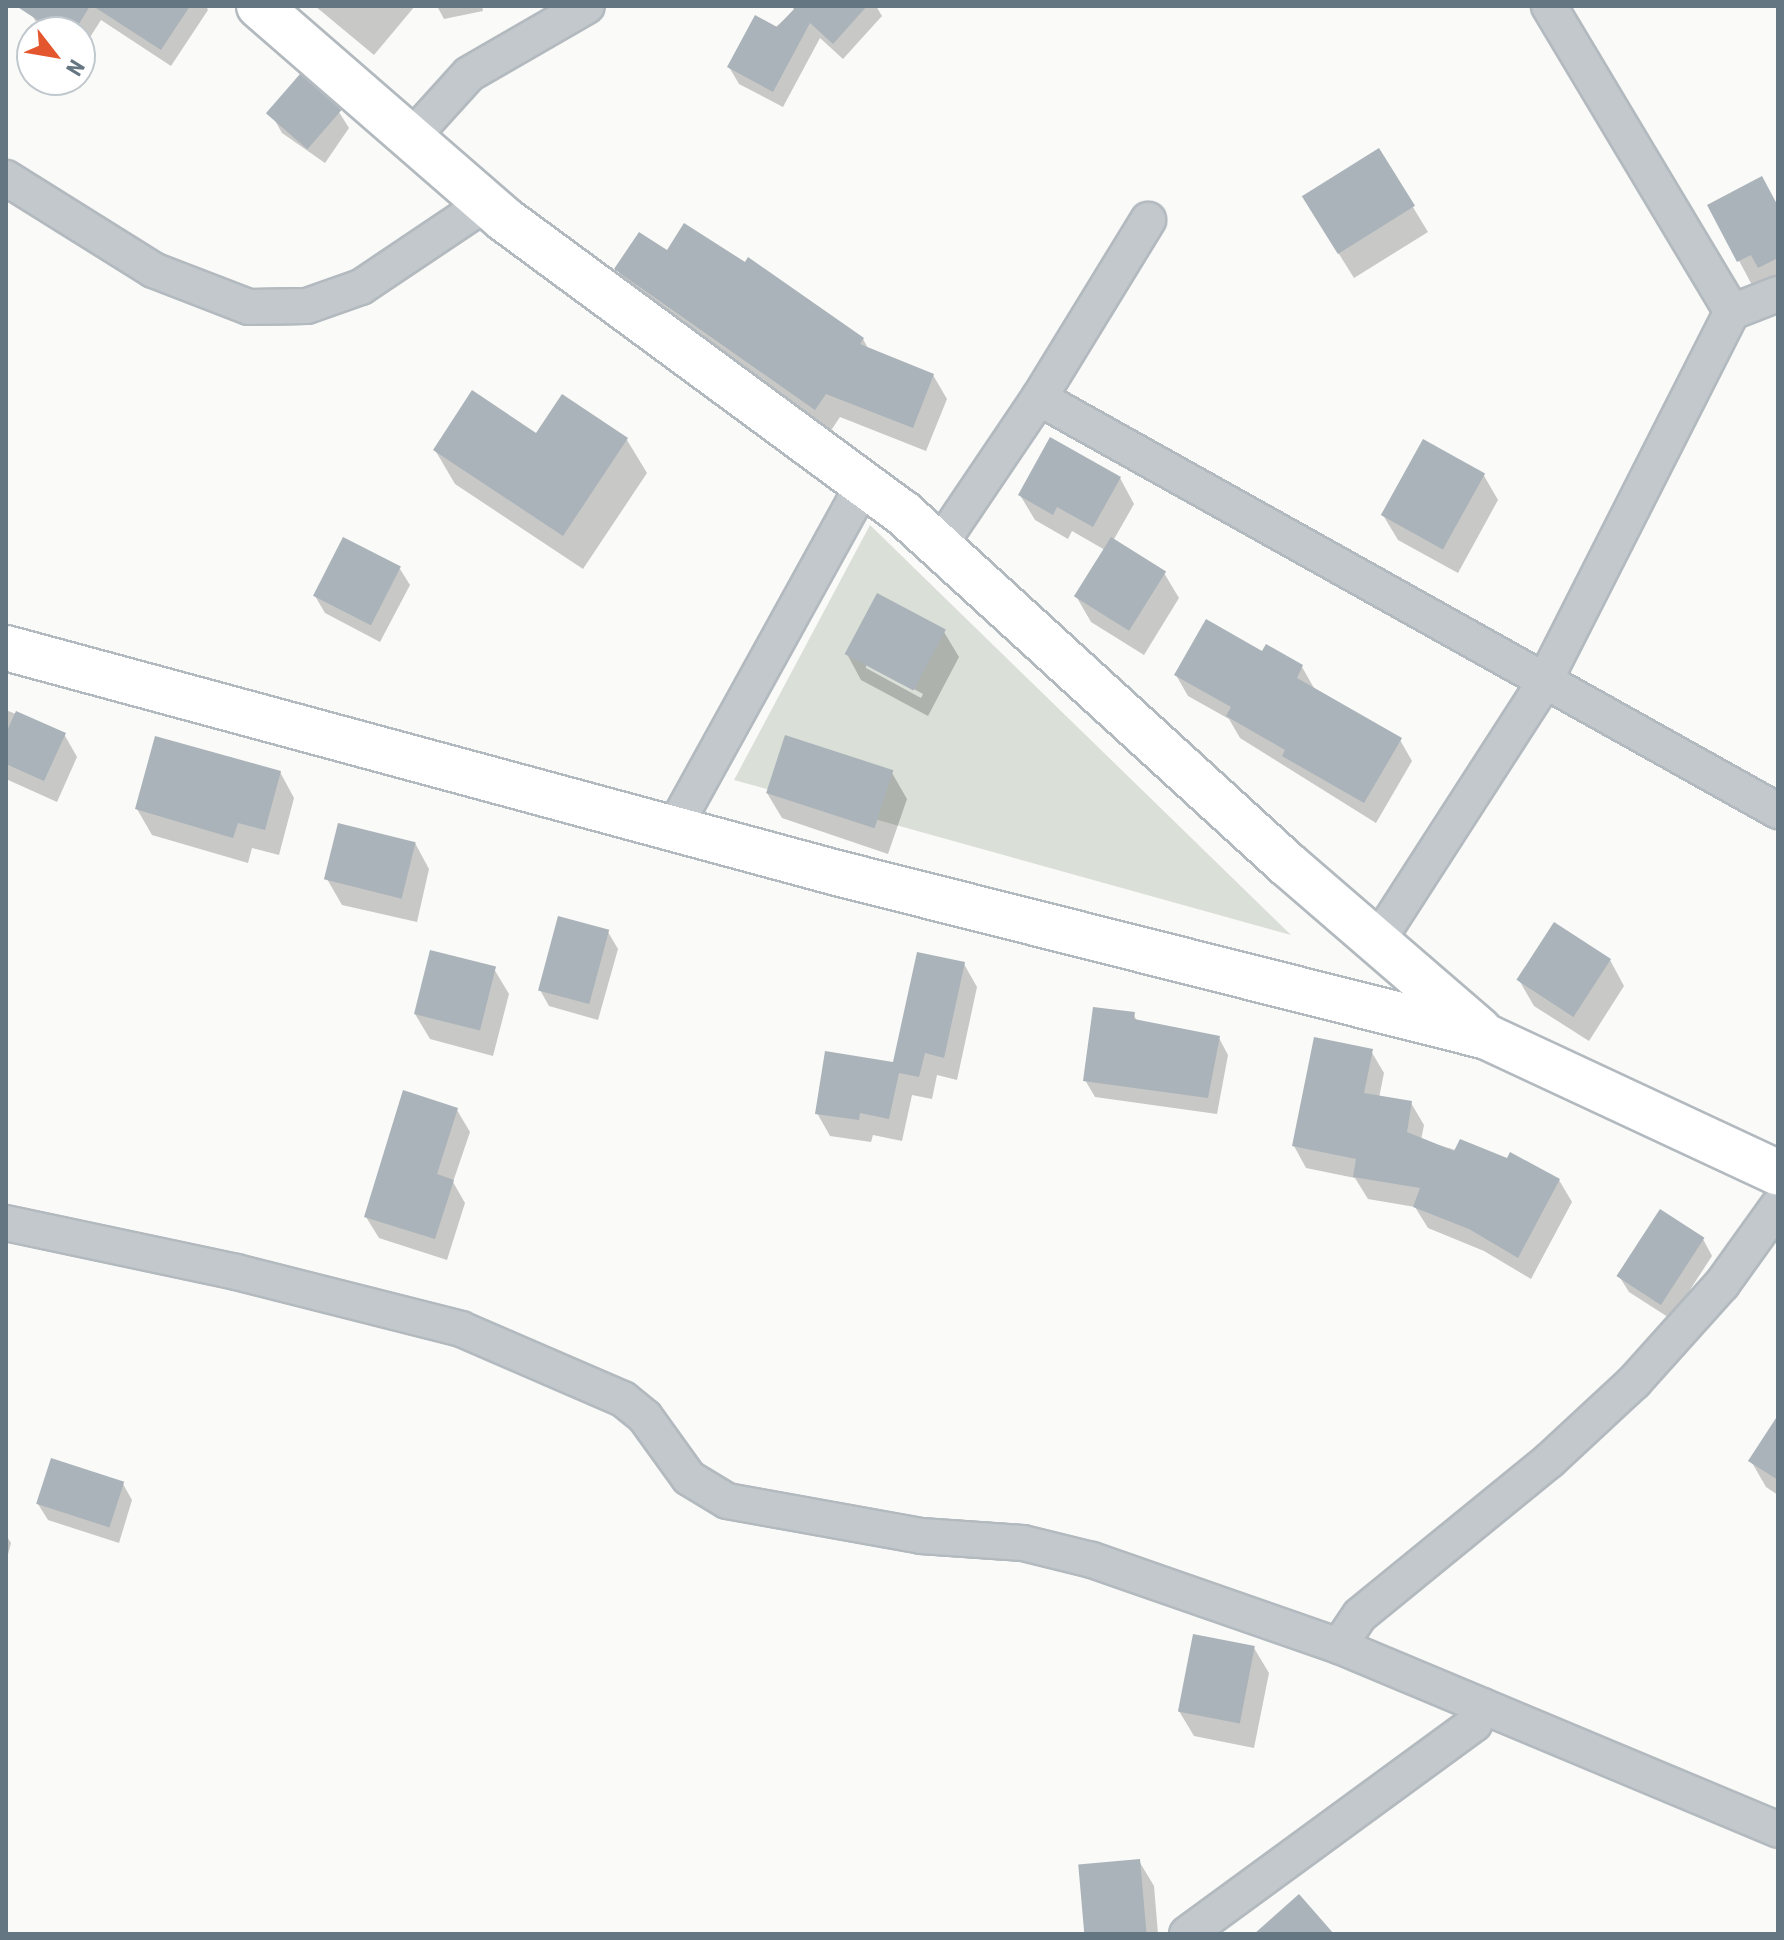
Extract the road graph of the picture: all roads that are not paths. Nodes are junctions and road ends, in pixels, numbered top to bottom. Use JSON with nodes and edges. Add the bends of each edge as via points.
{"nodes":[{"id":1,"x":259,"y":6,"type":"edge"},
{"id":2,"x":587,"y":6,"type":"edge"},
{"id":3,"x":1549,"y":6,"type":"edge"},
{"id":4,"x":411,"y":138,"type":"junction"},
{"id":5,"x":6,"y":178,"type":"edge"},
{"id":6,"x":486,"y":203,"type":"junction"},
{"id":7,"x":1148,"y":220,"type":"dead end"},
{"id":8,"x":1778,"y":294,"type":"edge"},
{"id":9,"x":1732,"y":312,"type":"junction"},
{"id":10,"x":1039,"y":398,"type":"junction"},
{"id":11,"x":864,"y":484,"type":"junction"},
{"id":12,"x":939,"y":546,"type":"junction"},
{"id":13,"x":6,"y":648,"type":"edge"},
{"id":14,"x":1543,"y":684,"type":"junction"},
{"id":15,"x":1778,"y":811,"type":"edge"},
{"id":16,"x":674,"y":828,"type":"junction"},
{"id":17,"x":1377,"y":942,"type":"junction"},
{"id":18,"x":1487,"y":1037,"type":"junction"},
{"id":19,"x":1778,"y":1173,"type":"edge"},
{"id":20,"x":1778,"y":1206,"type":"edge"},
{"id":21,"x":6,"y":1223,"type":"edge"},
{"id":22,"x":1339,"y":1646,"type":"junction"},
{"id":23,"x":1482,"y":1706,"type":"junction"},
{"id":24,"x":1778,"y":1830,"type":"edge"},
{"id":25,"x":1187,"y":1934,"type":"edge"}],
"edges":[{"from":1,"to":4,"type":"street"},
{"from":2,"to":4,"type":"street","via":[[469,74]]},
{"from":3,"to":9,"type":"street"},
{"from":4,"to":6,"type":"street"},
{"from":5,"to":6,"type":"street","via":[[153,270],[249,307],[307,306],[361,287]]},
{"from":6,"to":11,"type":"street"},
{"from":7,"to":10,"type":"street"},
{"from":8,"to":9,"type":"street"},
{"from":9,"to":14,"type":"street"},
{"from":10,"to":12,"type":"street"},
{"from":10,"to":14,"type":"street"},
{"from":11,"to":12,"type":"street"},
{"from":11,"to":16,"type":"street"},
{"from":12,"to":17,"type":"street"},
{"from":13,"to":16,"type":"street"},
{"from":14,"to":15,"type":"street"},
{"from":14,"to":17,"type":"street"},
{"from":16,"to":18,"type":"street"},
{"from":17,"to":18,"type":"street"},
{"from":18,"to":19,"type":"street"},
{"from":20,"to":22,"type":"street","via":[[1722,1284],[1634,1382],[1550,1460],[1360,1615]]},
{"from":21,"to":22,"type":"street","via":[[236,1272],[461,1329],[623,1399],[645,1417],[689,1478],[727,1501],[921,1536],[972,1537],[1058,1550]]},
{"from":22,"to":23,"type":"street"},
{"from":23,"to":24,"type":"street"},
{"from":23,"to":25,"type":"street","via":[[1474,1724]]}]}
